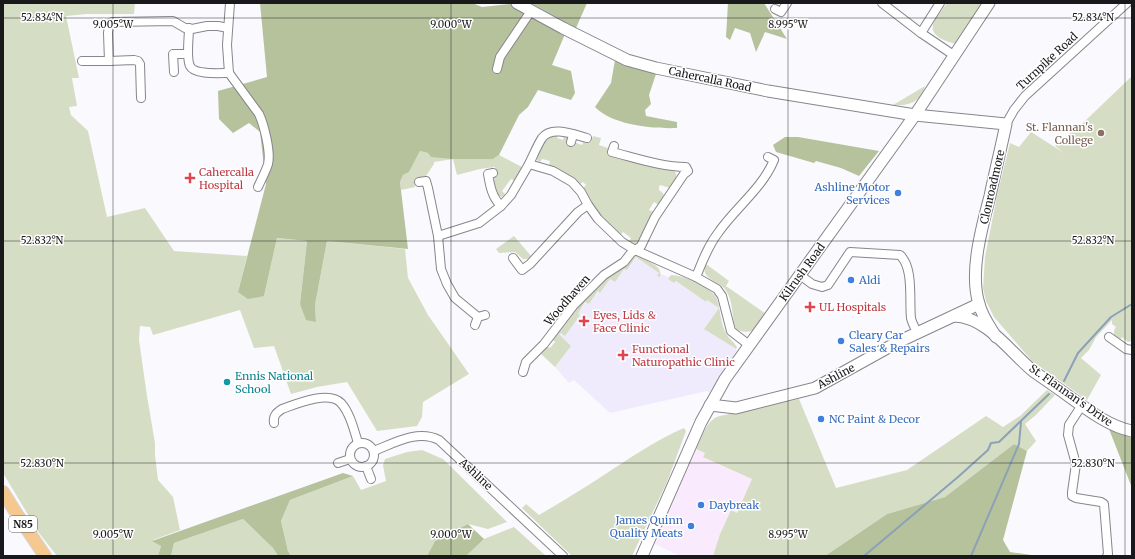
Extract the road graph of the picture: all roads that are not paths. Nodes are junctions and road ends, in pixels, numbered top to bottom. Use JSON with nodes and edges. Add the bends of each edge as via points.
{"nodes":[{"id":1,"x":230,"y":3,"type":"edge"},
{"id":2,"x":517,"y":3,"type":"edge"},
{"id":3,"x":787,"y":3,"type":"edge"},
{"id":4,"x":882,"y":3,"type":"edge"},
{"id":5,"x":940,"y":3,"type":"edge"},
{"id":6,"x":990,"y":3,"type":"edge"},
{"id":7,"x":1127,"y":3,"type":"edge"},
{"id":8,"x":775,"y":9,"type":"dead end"},
{"id":9,"x":531,"y":11,"type":"junction"},
{"id":10,"x":189,"y":28,"type":"junction"},
{"id":11,"x":228,"y":28,"type":"junction"},
{"id":12,"x":921,"y":33,"type":"junction"},
{"id":13,"x":188,"y":54,"type":"junction"},
{"id":14,"x":955,"y":56,"type":"junction"},
{"id":15,"x":109,"y":61,"type":"junction"},
{"id":16,"x":82,"y":62,"type":"dead end"},
{"id":17,"x":497,"y":69,"type":"dead end"},
{"id":18,"x":174,"y":72,"type":"dead end"},
{"id":19,"x":229,"y":73,"type":"junction"},
{"id":20,"x":142,"y":98,"type":"dead end"},
{"id":21,"x":915,"y":115,"type":"junction"},
{"id":22,"x":1006,"y":124,"type":"junction"},
{"id":23,"x":588,"y":138,"type":"dead end"},
{"id":24,"x":614,"y":146,"type":"dead end"},
{"id":25,"x":768,"y":157,"type":"dead end"},
{"id":26,"x":529,"y":164,"type":"junction"},
{"id":27,"x":493,"y":173,"type":"dead end"},
{"id":28,"x":420,"y":182,"type":"dead end"},
{"id":29,"x":258,"y":187,"type":"dead end"},
{"id":30,"x":588,"y":205,"type":"junction"},
{"id":31,"x":501,"y":206,"type":"junction"},
{"id":32,"x":438,"y":236,"type":"junction"},
{"id":33,"x":635,"y":250,"type":"junction"},
{"id":34,"x":513,"y":258,"type":"dead end"},
{"id":35,"x":800,"y":276,"type":"junction"},
{"id":36,"x":696,"y":277,"type":"junction"},
{"id":37,"x":979,"y":304,"type":"junction"},
{"id":38,"x":954,"y":316,"type":"junction"},
{"id":39,"x":479,"y":319,"type":"dead end"},
{"id":40,"x":917,"y":332,"type":"junction"},
{"id":41,"x":996,"y":337,"type":"junction"},
{"id":42,"x":1109,"y":337,"type":"dead end"},
{"id":43,"x":749,"y":345,"type":"junction"},
{"id":44,"x":1132,"y":350,"type":"edge"},
{"id":45,"x":523,"y":372,"type":"dead end"},
{"id":46,"x":710,"y":405,"type":"junction"},
{"id":47,"x":1082,"y":405,"type":"junction"},
{"id":48,"x":274,"y":423,"type":"dead end"},
{"id":49,"x":1132,"y":431,"type":"edge"},
{"id":50,"x":358,"y":443,"type":"junction"},
{"id":51,"x":374,"y":451,"type":"junction"},
{"id":52,"x":350,"y":459,"type":"junction"},
{"id":53,"x":338,"y":463,"type":"dead end"},
{"id":54,"x":366,"y":466,"type":"junction"},
{"id":55,"x":371,"y":479,"type":"dead end"},
{"id":56,"x":3,"y":492,"type":"edge"},
{"id":57,"x":45,"y":556,"type":"edge"},
{"id":58,"x":563,"y":556,"type":"edge"},
{"id":59,"x":642,"y":556,"type":"edge"},
{"id":60,"x":1107,"y":556,"type":"edge"}],
"edges":[{"from":1,"to":11,"type":"street"},
{"from":2,"to":9,"type":"street","name":"Cahercalla Road"},
{"from":3,"to":8,"type":"street","via":[[781,12]]},
{"from":4,"to":12,"type":"street"},
{"from":5,"to":12,"type":"street"},
{"from":6,"to":14,"type":"street","name":"Kilrush Road"},
{"from":7,"to":22,"type":"street","name":"Turnpike Road","via":[[1025,96]]},
{"from":9,"to":17,"type":"street","via":[[500,57]]},
{"from":9,"to":21,"type":"street","name":"Cahercalla Road","via":[[627,60],[656,68],[768,91]]},
{"from":10,"to":11,"type":"street"},
{"from":10,"to":13,"type":"street"},
{"from":10,"to":15,"type":"street","via":[[173,21],[112,22],[108,33]]},
{"from":11,"to":19,"type":"street"},
{"from":12,"to":14,"type":"street"},
{"from":13,"to":18,"type":"street","via":[[173,54]]},
{"from":13,"to":19,"type":"street","via":[[190,67],[194,70]]},
{"from":14,"to":21,"type":"street","name":"Kilrush Road"},
{"from":15,"to":16,"type":"street"},
{"from":15,"to":20,"type":"street","via":[[138,61]]},
{"from":19,"to":29,"type":"street","via":[[262,121],[269,158]]},
{"from":21,"to":22,"type":"street"},
{"from":21,"to":35,"type":"street","name":"Kilrush Road"},
{"from":22,"to":37,"type":"street","name":"Clonroadmore","via":[[977,253],[976,289]]},
{"from":23,"to":26,"type":"street","via":[[572,138],[558,132],[548,134],[543,137]]},
{"from":24,"to":33,"type":"street","name":"Woodhaven","via":[[612,152],[678,168],[686,167],[688,171],[655,217],[641,246]]},
{"from":25,"to":36,"type":"street","via":[[774,160],[771,168],[718,233]]},
{"from":26,"to":30,"type":"street","via":[[544,168],[572,182]]},
{"from":26,"to":31,"type":"street","via":[[511,195]]},
{"from":27,"to":31,"type":"street","via":[[488,174],[491,190]]},
{"from":28,"to":32,"type":"street","via":[[426,181]]},
{"from":30,"to":33,"type":"street","via":[[610,232]]},
{"from":30,"to":34,"type":"street","via":[[578,212],[522,270]]},
{"from":31,"to":32,"type":"street","via":[[479,224]]},
{"from":32,"to":39,"type":"street","via":[[442,269],[447,284],[455,298]]},
{"from":33,"to":36,"type":"street"},
{"from":33,"to":45,"type":"street","name":"Woodhaven","via":[[624,262],[604,275],[573,306],[544,344],[526,362]]},
{"from":35,"to":40,"type":"street","via":[[822,288],[828,285],[850,252],[900,254],[905,260],[911,293],[911,319]]},
{"from":35,"to":43,"type":"street","name":"Kilrush Road"},
{"from":36,"to":43,"type":"street","via":[[717,289],[722,296],[731,331]]},
{"from":37,"to":38,"type":"street","name":"Ashline"},
{"from":37,"to":41,"type":"street","name":"Clonroadmore"},
{"from":38,"to":40,"type":"street","name":"Ashline"},
{"from":38,"to":41,"type":"street","via":[[965,317],[983,326]]},
{"from":40,"to":46,"type":"street","name":"Ashline","via":[[815,388],[736,408]]},
{"from":41,"to":47,"type":"street","name":"St. Flannan's Drive","via":[[1033,371]]},
{"from":42,"to":44,"type":"street","via":[[1126,349]]},
{"from":43,"to":46,"type":"street","name":"Kilrush Road"},
{"from":46,"to":59,"type":"street","name":"Kilrush Road"},
{"from":47,"to":49,"type":"street","name":"St. Flannan's Drive","via":[[1121,429]]},
{"from":47,"to":60,"type":"street","via":[[1069,425],[1068,435],[1076,464],[1072,496],[1104,504]]},
{"from":48,"to":50,"type":"street","via":[[274,417],[282,409],[322,398],[335,399],[345,410]]},
{"from":50,"to":51,"type":"street","via":[[368,444]]},
{"from":50,"to":52,"type":"street","via":[[351,448]]},
{"from":51,"to":54,"type":"street","via":[[372,461]]},
{"from":51,"to":58,"type":"street","name":"Ashline","via":[[417,435],[433,436]]},
{"from":52,"to":53,"type":"street"},
{"from":52,"to":54,"type":"street","via":[[356,466]]},
{"from":54,"to":55,"type":"street"},
{"from":56,"to":57,"type":"main road","number":"N85"}]}
